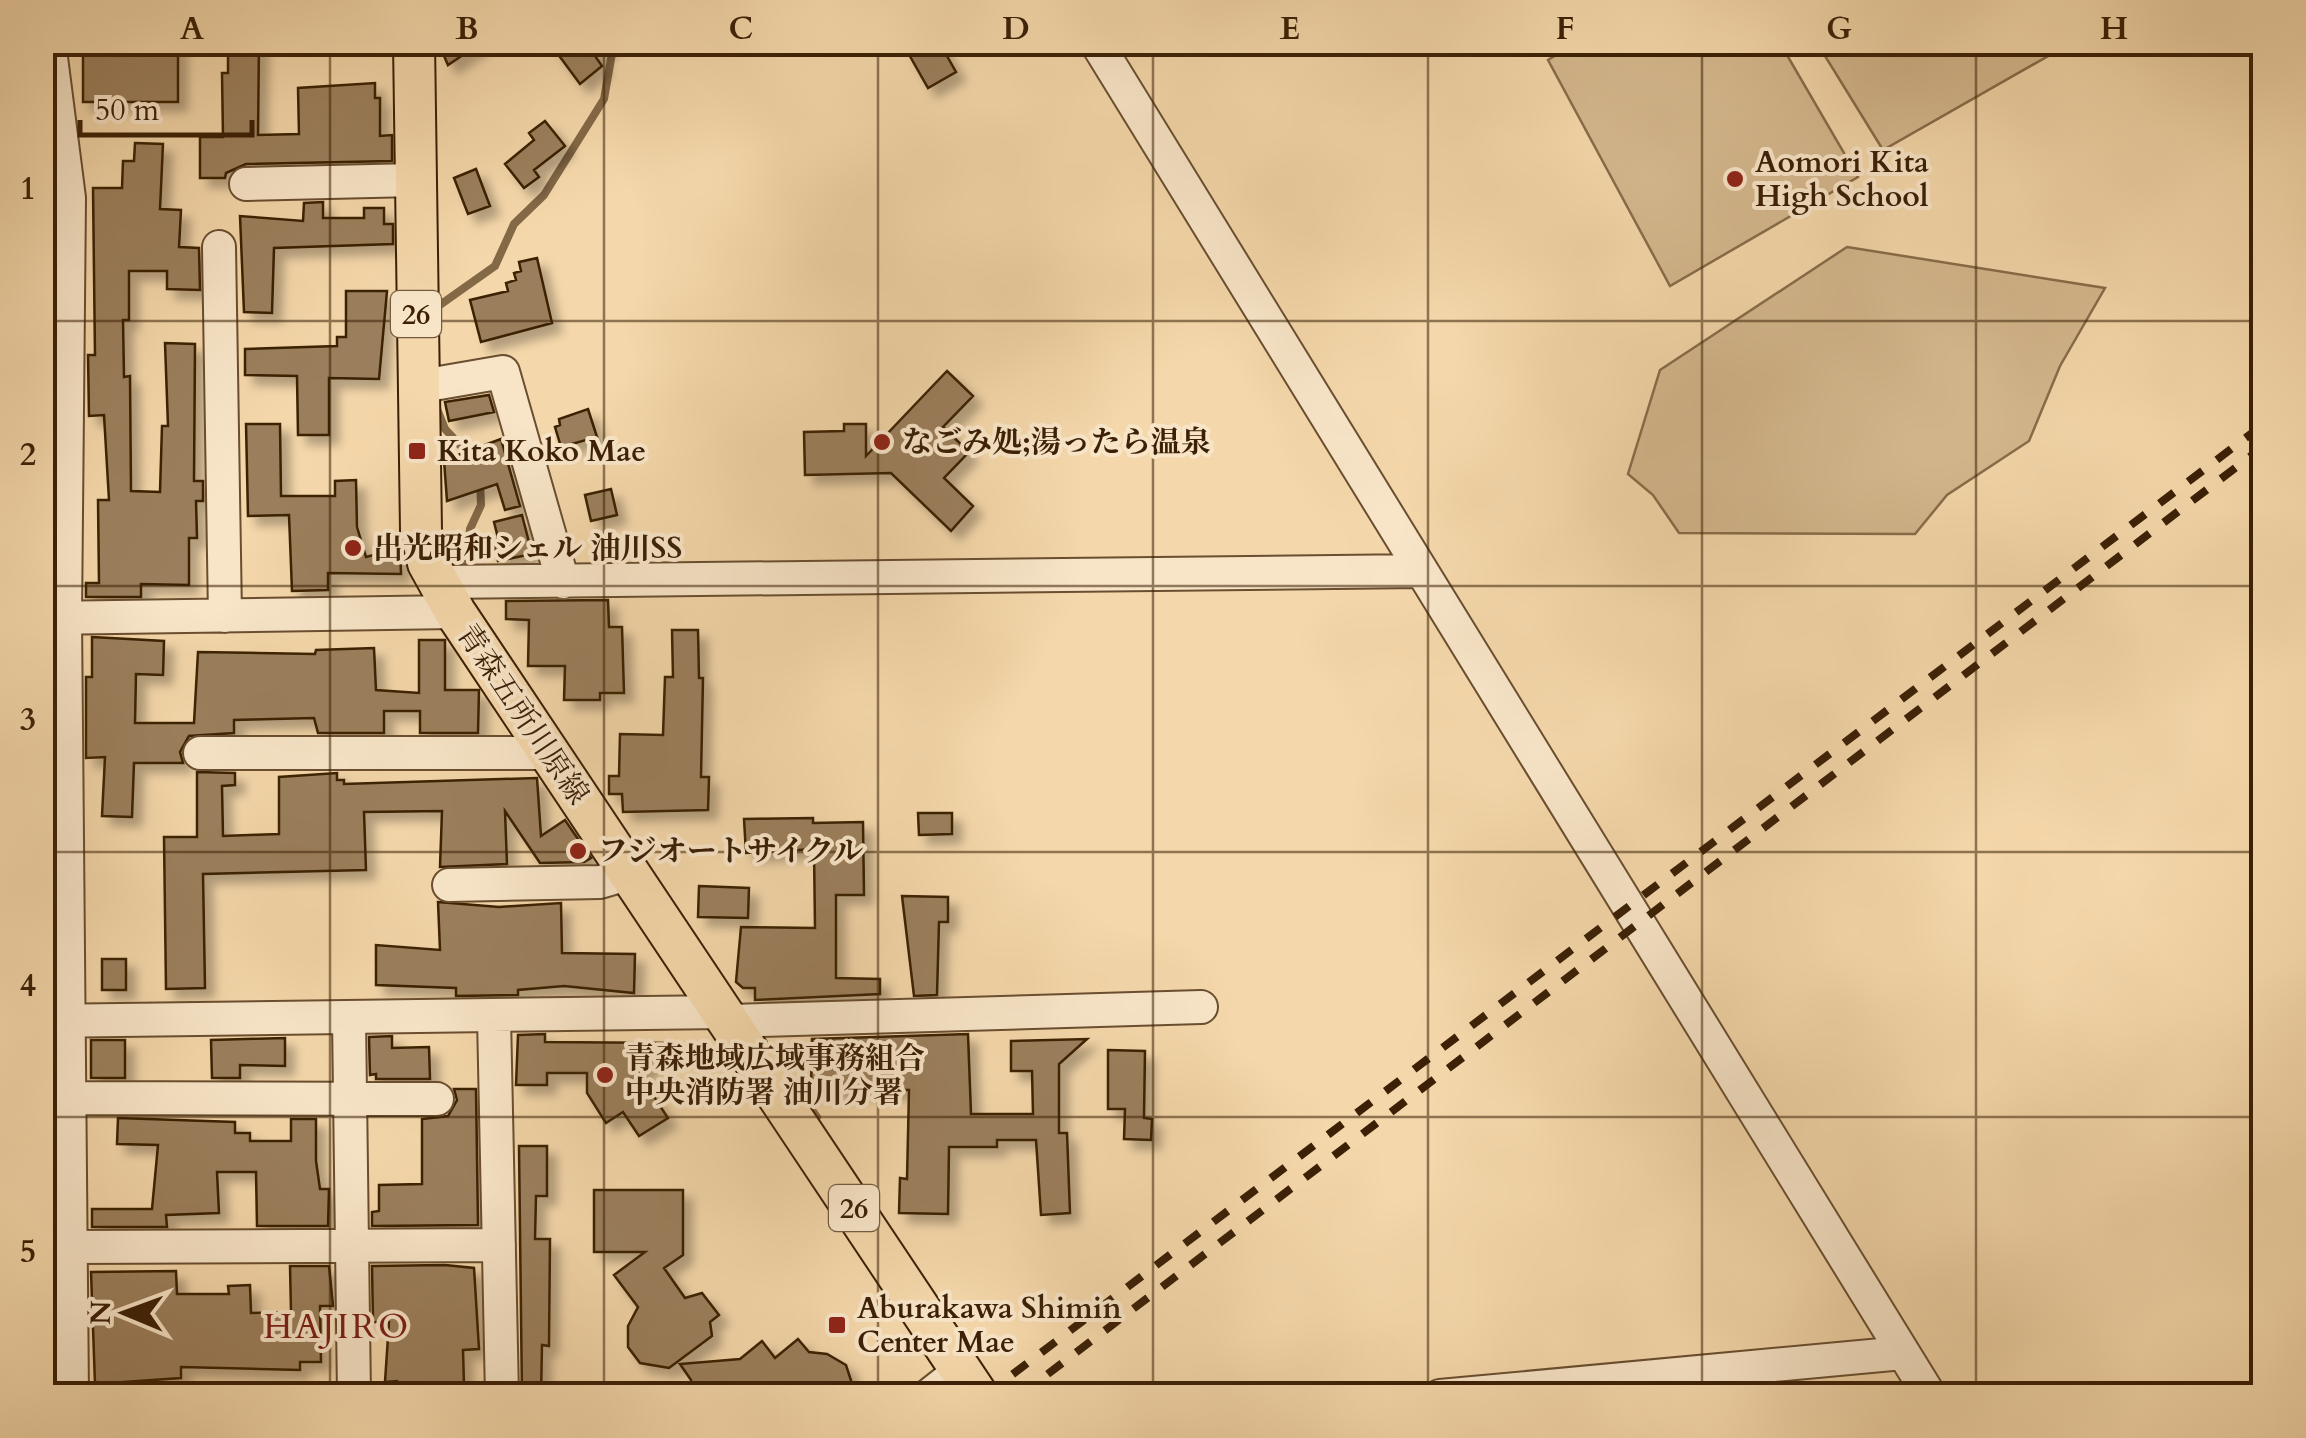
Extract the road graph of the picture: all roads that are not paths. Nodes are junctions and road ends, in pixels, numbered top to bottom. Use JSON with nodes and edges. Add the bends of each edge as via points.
{"nodes":[{"id":1,"x":49,"y":42,"type":"edge"},
{"id":2,"x":414,"y":42,"type":"edge"},
{"id":3,"x":1096,"y":42,"type":"edge"},
{"id":4,"x":415,"y":180,"type":"junction"},
{"id":5,"x":246,"y":184,"type":"dead end"},
{"id":6,"x":56,"y":198,"type":"edge"},
{"id":7,"x":219,"y":247,"type":"dead end"},
{"id":8,"x":416,"y":387,"type":"junction"},
{"id":9,"x":1421,"y":571,"type":"junction"},
{"id":10,"x":564,"y":582,"type":"junction"},
{"id":11,"x":448,"y":597,"type":"junction"},
{"id":12,"x":225,"y":616,"type":"junction"},
{"id":13,"x":54,"y":618,"type":"edge"},
{"id":14,"x":200,"y":753,"type":"dead end"},
{"id":15,"x":548,"y":753,"type":"junction"},
{"id":16,"x":631,"y":873,"type":"junction"},
{"id":17,"x":449,"y":885,"type":"dead end"},
{"id":18,"x":1200,"y":1006,"type":"dead end"},
{"id":19,"x":494,"y":1016,"type":"junction"},
{"id":20,"x":727,"y":1016,"type":"junction"},
{"id":21,"x":348,"y":1018,"type":"junction"},
{"id":22,"x":56,"y":1021,"type":"edge"},
{"id":23,"x":70,"y":1098,"type":"junction"},
{"id":24,"x":349,"y":1098,"type":"junction"},
{"id":25,"x":436,"y":1099,"type":"dead end"},
{"id":26,"x":57,"y":1164,"type":"edge"},
{"id":27,"x":499,"y":1245,"type":"junction"},
{"id":28,"x":352,"y":1246,"type":"junction"},
{"id":29,"x":62,"y":1258,"type":"edge"},
{"id":30,"x":1903,"y":1353,"type":"junction"},
{"id":31,"x":970,"y":1383,"type":"edge"},
{"id":32,"x":72,"y":1396,"type":"edge"},
{"id":33,"x":354,"y":1396,"type":"edge"},
{"id":34,"x":502,"y":1396,"type":"edge"},
{"id":35,"x":928,"y":1396,"type":"edge"},
{"id":36,"x":1440,"y":1396,"type":"edge"},
{"id":37,"x":1930,"y":1396,"type":"edge"}],
"edges":[{"from":1,"to":6,"type":"street"},
{"from":2,"to":4,"type":"main road","name":"青森五所川原線","number":"26"},
{"from":3,"to":9,"type":"street"},
{"from":4,"to":5,"type":"street"},
{"from":4,"to":8,"type":"main road","name":"青森五所川原線","number":"26"},
{"from":6,"to":13,"type":"street"},
{"from":7,"to":12,"type":"street"},
{"from":8,"to":10,"type":"street","via":[[503,372]]},
{"from":8,"to":11,"type":"main road","name":"青森五所川原線","number":"26","via":[[421,531],[428,563]]},
{"from":9,"to":10,"type":"street"},
{"from":9,"to":30,"type":"street"},
{"from":10,"to":11,"type":"street"},
{"from":11,"to":12,"type":"street"},
{"from":11,"to":15,"type":"main road","name":"青森五所川原線","number":"26"},
{"from":12,"to":13,"type":"street"},
{"from":13,"to":22,"type":"street"},
{"from":14,"to":15,"type":"street"},
{"from":15,"to":16,"type":"main road","name":"青森五所川原線","number":"26"},
{"from":16,"to":17,"type":"street","via":[[600,882]]},
{"from":16,"to":20,"type":"main road","name":"青森五所川原線","number":"26"},
{"from":18,"to":20,"type":"street"},
{"from":19,"to":20,"type":"street"},
{"from":19,"to":21,"type":"street"},
{"from":19,"to":27,"type":"street"},
{"from":20,"to":31,"type":"main road","name":"青森五所川原線","number":"26"},
{"from":21,"to":22,"type":"street"},
{"from":21,"to":24,"type":"street"},
{"from":22,"to":23,"type":"street"},
{"from":23,"to":24,"type":"street"},
{"from":23,"to":26,"type":"street"},
{"from":24,"to":25,"type":"street"},
{"from":24,"to":28,"type":"street"},
{"from":26,"to":29,"type":"street"},
{"from":27,"to":28,"type":"street"},
{"from":27,"to":34,"type":"street"},
{"from":28,"to":29,"type":"street"},
{"from":28,"to":33,"type":"street"},
{"from":29,"to":32,"type":"street"},
{"from":30,"to":36,"type":"street"},
{"from":30,"to":37,"type":"street"},
{"from":31,"to":35,"type":"street"}]}
